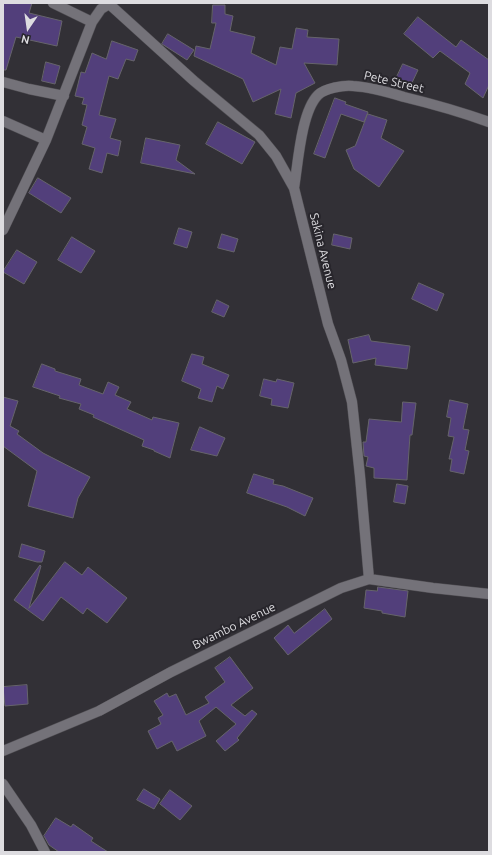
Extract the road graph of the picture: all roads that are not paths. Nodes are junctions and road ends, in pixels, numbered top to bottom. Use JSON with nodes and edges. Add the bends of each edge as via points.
{"nodes":[{"id":1,"x":53,"y":3,"type":"edge"},
{"id":2,"x":108,"y":3,"type":"edge"},
{"id":3,"x":92,"y":22,"type":"junction"},
{"id":4,"x":3,"y":82,"type":"edge"},
{"id":5,"x":64,"y":96,"type":"junction"},
{"id":6,"x":3,"y":121,"type":"edge"},
{"id":7,"x":489,"y":122,"type":"edge"},
{"id":8,"x":46,"y":140,"type":"junction"},
{"id":9,"x":294,"y":188,"type":"junction"},
{"id":10,"x":3,"y":230,"type":"edge"},
{"id":11,"x":369,"y":579,"type":"junction"},
{"id":12,"x":489,"y":594,"type":"edge"},
{"id":13,"x":3,"y":751,"type":"edge"},
{"id":14,"x":3,"y":784,"type":"edge"},
{"id":15,"x":45,"y":852,"type":"edge"}],
"edges":[{"from":1,"to":3,"type":"street"},
{"from":2,"to":3,"type":"street"},
{"from":2,"to":9,"type":"street","name":"Sakina Avenue","via":[[194,81],[259,135],[276,156]]},
{"from":3,"to":5,"type":"street"},
{"from":4,"to":5,"type":"street"},
{"from":5,"to":8,"type":"street"},
{"from":6,"to":8,"type":"street"},
{"from":7,"to":9,"type":"street","name":"Pete Street","via":[[380,90],[353,86],[335,87],[319,94],[310,107],[304,123]]},
{"from":8,"to":10,"type":"street"},
{"from":9,"to":11,"type":"street","name":"Sakina Avenue","via":[[328,324],[352,402]]},
{"from":11,"to":12,"type":"street","name":"Bwambo Avenue"},
{"from":11,"to":13,"type":"street","name":"Bwambo Avenue","via":[[341,588],[171,672],[99,711]]},
{"from":14,"to":15,"type":"street","via":[[31,825]]}]}
